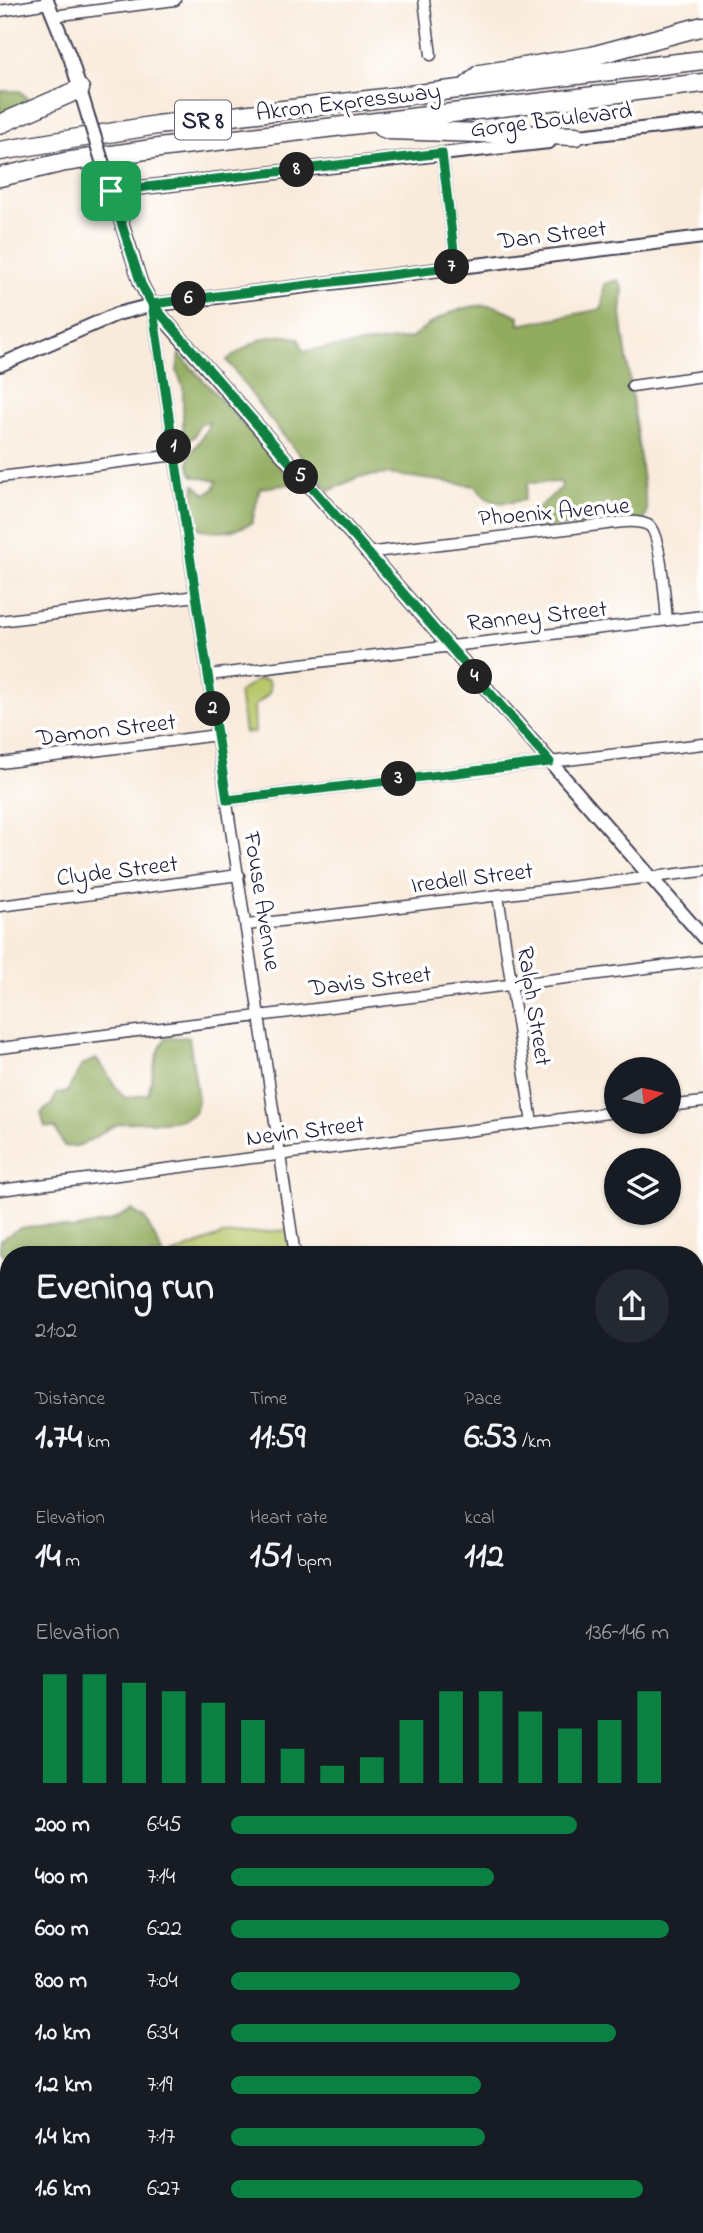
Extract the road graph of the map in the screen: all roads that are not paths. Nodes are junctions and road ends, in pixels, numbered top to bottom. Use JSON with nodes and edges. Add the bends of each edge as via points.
{"nodes":[{"id":1,"x":175,"y":0,"type":"edge"},
{"id":2,"x":424,"y":0,"type":"edge"},
{"id":3,"x":49,"y":6,"type":"edge"},
{"id":4,"x":0,"y":11,"type":"edge"},
{"id":5,"x":703,"y":26,"type":"edge"},
{"id":6,"x":431,"y":55,"type":"dead end"},
{"id":7,"x":703,"y":60,"type":"edge"},
{"id":8,"x":703,"y":83,"type":"edge"},
{"id":9,"x":80,"y":89,"type":"junction"},
{"id":10,"x":464,"y":89,"type":"junction"},
{"id":11,"x":368,"y":122,"type":"junction"},
{"id":12,"x":703,"y":122,"type":"edge"},
{"id":13,"x":0,"y":124,"type":"edge"},
{"id":14,"x":576,"y":136,"type":"junction"},
{"id":15,"x":0,"y":151,"type":"edge"},
{"id":16,"x":442,"y":153,"type":"junction"},
{"id":17,"x":0,"y":177,"type":"edge"},
{"id":18,"x":110,"y":187,"type":"junction"},
{"id":19,"x":703,"y":237,"type":"edge"},
{"id":20,"x":456,"y":267,"type":"junction"},
{"id":21,"x":152,"y":304,"type":"junction"},
{"id":22,"x":0,"y":365,"type":"edge"},
{"id":23,"x":703,"y":376,"type":"edge"},
{"id":24,"x":632,"y":386,"type":"dead end"},
{"id":25,"x":175,"y":455,"type":"junction"},
{"id":26,"x":0,"y":477,"type":"edge"},
{"id":27,"x":366,"y":552,"type":"junction"},
{"id":28,"x":197,"y":596,"type":"junction"},
{"id":29,"x":703,"y":616,"type":"edge"},
{"id":30,"x":667,"y":620,"type":"junction"},
{"id":31,"x":0,"y":621,"type":"edge"},
{"id":32,"x":448,"y":645,"type":"junction"},
{"id":33,"x":209,"y":676,"type":"junction"},
{"id":34,"x":217,"y":735,"type":"junction"},
{"id":35,"x":703,"y":744,"type":"edge"},
{"id":36,"x":550,"y":762,"type":"junction"},
{"id":37,"x":0,"y":763,"type":"edge"},
{"id":38,"x":227,"y":800,"type":"junction"},
{"id":39,"x":703,"y":871,"type":"edge"},
{"id":40,"x":239,"y":875,"type":"junction"},
{"id":41,"x":651,"y":878,"type":"junction"},
{"id":42,"x":498,"y":895,"type":"junction"},
{"id":43,"x":0,"y":906,"type":"edge"},
{"id":44,"x":247,"y":925,"type":"junction"},
{"id":45,"x":703,"y":937,"type":"edge"},
{"id":46,"x":703,"y":961,"type":"edge"},
{"id":47,"x":511,"y":983,"type":"junction"},
{"id":48,"x":260,"y":1015,"type":"junction"},
{"id":49,"x":0,"y":1048,"type":"edge"},
{"id":50,"x":703,"y":1102,"type":"edge"},
{"id":51,"x":681,"y":1105,"type":"edge"},
{"id":52,"x":604,"y":1114,"type":"edge"},
{"id":53,"x":532,"y":1123,"type":"junction"},
{"id":54,"x":280,"y":1154,"type":"junction"},
{"id":55,"x":0,"y":1189,"type":"edge"},
{"id":56,"x":294,"y":1246,"type":"edge"}],
"edges":[{"from":1,"to":3,"type":"street"},
{"from":2,"to":6,"type":"street"},
{"from":3,"to":4,"type":"street"},
{"from":3,"to":9,"type":"street"},
{"from":5,"to":10,"type":"highway","via":[[592,56],[480,74]]},
{"from":7,"to":10,"type":"highway","name":"Akron Expressway","number":"SR 8"},
{"from":8,"to":11,"type":"highway","name":"Akron Expressway","number":"SR 8"},
{"from":9,"to":13,"type":"highway"},
{"from":9,"to":18,"type":"street","bridge":true},
{"from":10,"to":15,"type":"highway","name":"Akron Expressway","number":"SR 8","via":[[157,125]]},
{"from":11,"to":14,"type":"highway","via":[[389,130]]},
{"from":11,"to":17,"type":"highway","name":"Akron Expressway","number":"SR 8","via":[[114,154]]},
{"from":12,"to":14,"type":"street","name":"Gorge Boulevard"},
{"from":14,"to":16,"type":"street","name":"Gorge Boulevard"},
{"from":16,"to":18,"type":"street","name":"Gorge Boulevard"},
{"from":16,"to":20,"type":"street"},
{"from":18,"to":21,"type":"street","via":[[141,284]]},
{"from":19,"to":20,"type":"street","name":"Dan Street"},
{"from":20,"to":21,"type":"street","name":"Dan Street"},
{"from":21,"to":22,"type":"street","name":"Dan Street","via":[[117,314]]},
{"from":21,"to":25,"type":"street","name":"Fouse Avenue"},
{"from":21,"to":27,"type":"street"},
{"from":23,"to":24,"type":"street"},
{"from":25,"to":26,"type":"street"},
{"from":25,"to":28,"type":"street","name":"Fouse Avenue"},
{"from":27,"to":30,"type":"street","name":"Phoenix Avenue","via":[[599,525],[647,525],[656,536]]},
{"from":27,"to":32,"type":"street"},
{"from":28,"to":31,"type":"street"},
{"from":28,"to":33,"type":"street","name":"Fouse Avenue"},
{"from":29,"to":30,"type":"street","name":"Ranney Street"},
{"from":30,"to":32,"type":"street","name":"Ranney Street"},
{"from":32,"to":33,"type":"street","name":"Ranney Street"},
{"from":32,"to":36,"type":"street"},
{"from":33,"to":34,"type":"street","name":"Fouse Avenue"},
{"from":34,"to":37,"type":"street","name":"Damon Street"},
{"from":34,"to":38,"type":"street","name":"Fouse Avenue"},
{"from":35,"to":36,"type":"street"},
{"from":36,"to":38,"type":"street"},
{"from":36,"to":41,"type":"street"},
{"from":38,"to":40,"type":"street","name":"Fouse Avenue"},
{"from":39,"to":41,"type":"street","name":"Iredell Street"},
{"from":40,"to":43,"type":"street","name":"Clyde Street"},
{"from":40,"to":44,"type":"street","name":"Fouse Avenue"},
{"from":41,"to":42,"type":"street","name":"Iredell Street"},
{"from":41,"to":45,"type":"street"},
{"from":42,"to":44,"type":"street","name":"Iredell Street"},
{"from":42,"to":47,"type":"street","name":"Ralph Street"},
{"from":44,"to":48,"type":"street","name":"Fouse Avenue"},
{"from":46,"to":47,"type":"street","name":"Davis Street"},
{"from":47,"to":48,"type":"street","name":"Davis Street"},
{"from":47,"to":53,"type":"street","name":"Ralph Street"},
{"from":48,"to":49,"type":"street","name":"Davis Street"},
{"from":48,"to":54,"type":"street","name":"Fouse Avenue"},
{"from":50,"to":51,"type":"street"},
{"from":52,"to":53,"type":"street","name":"Nevin Street"},
{"from":53,"to":54,"type":"street","name":"Nevin Street"},
{"from":54,"to":55,"type":"street","name":"Nevin Street"},
{"from":54,"to":56,"type":"street","name":"Fouse Avenue"}]}
